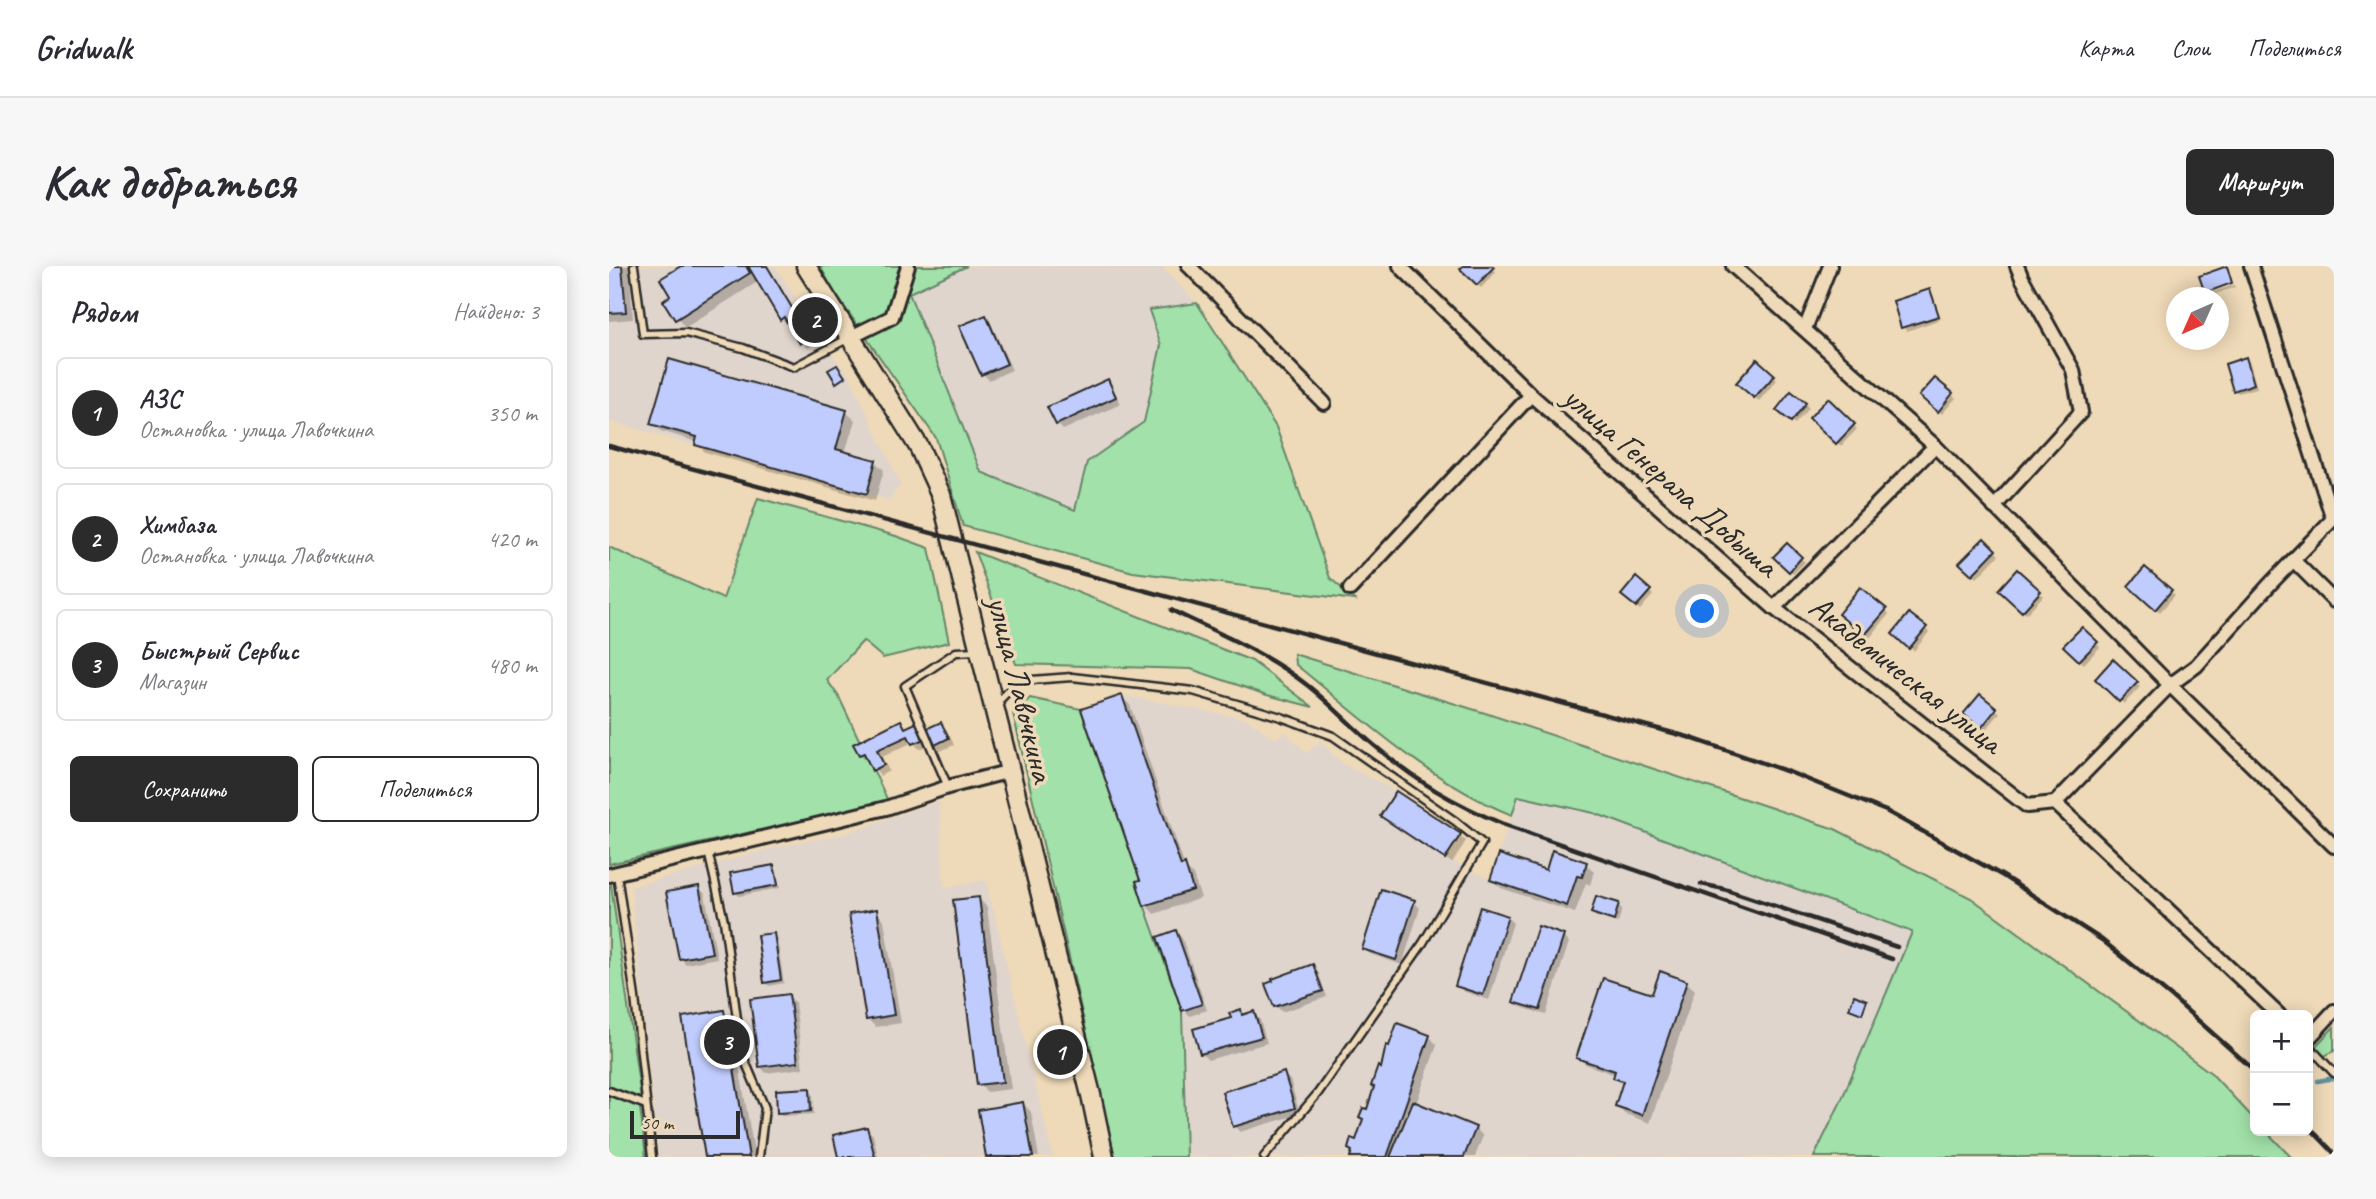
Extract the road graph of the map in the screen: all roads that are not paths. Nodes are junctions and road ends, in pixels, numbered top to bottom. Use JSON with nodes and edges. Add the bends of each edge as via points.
{"nodes":[{"id":1,"x":634,"y":266,"type":"edge"},
{"id":2,"x":806,"y":266,"type":"edge"},
{"id":3,"x":908,"y":266,"type":"edge"},
{"id":4,"x":1189,"y":266,"type":"edge"},
{"id":5,"x":1400,"y":266,"type":"edge"},
{"id":6,"x":1733,"y":266,"type":"edge"},
{"id":7,"x":1830,"y":266,"type":"edge"},
{"id":8,"x":2017,"y":266,"type":"edge"},
{"id":9,"x":2251,"y":266,"type":"edge"},
{"id":10,"x":1805,"y":329,"type":"junction"},
{"id":11,"x":851,"y":337,"type":"junction"},
{"id":12,"x":1531,"y":395,"type":"junction"},
{"id":13,"x":1324,"y":403,"type":"dead end"},
{"id":14,"x":1935,"y":446,"type":"junction"},
{"id":15,"x":1994,"y":507,"type":"junction"},
{"id":16,"x":2334,"y":518,"type":"edge"},
{"id":17,"x":2293,"y":560,"type":"junction"},
{"id":18,"x":1350,"y":589,"type":"dead end"},
{"id":19,"x":2334,"y":601,"type":"edge"},
{"id":20,"x":1774,"y":608,"type":"junction"},
{"id":21,"x":982,"y":650,"type":"junction"},
{"id":22,"x":2170,"y":685,"type":"junction"},
{"id":23,"x":995,"y":705,"type":"junction"},
{"id":24,"x":1011,"y":771,"type":"junction"},
{"id":25,"x":948,"y":788,"type":"junction"},
{"id":26,"x":2055,"y":803,"type":"junction"},
{"id":27,"x":2334,"y":846,"type":"edge"},
{"id":28,"x":708,"y":851,"type":"junction"},
{"id":29,"x":613,"y":874,"type":"edge"},
{"id":30,"x":2274,"y":1010,"type":"edge"},
{"id":31,"x":2334,"y":1011,"type":"edge"},
{"id":32,"x":2313,"y":1034,"type":"edge"},
{"id":33,"x":2313,"y":1050,"type":"edge"},
{"id":34,"x":2334,"y":1073,"type":"edge"},
{"id":35,"x":609,"y":1091,"type":"edge"},
{"id":36,"x":646,"y":1105,"type":"junction"},
{"id":37,"x":652,"y":1157,"type":"edge"},
{"id":38,"x":759,"y":1157,"type":"edge"},
{"id":39,"x":1104,"y":1157,"type":"edge"},
{"id":40,"x":1264,"y":1157,"type":"edge"}],
"edges":[{"from":1,"to":11,"type":"lane","via":[[643,334],[686,333],[794,367]]},
{"from":2,"to":11,"type":"main road","name":"улица Лавочкина"},
{"from":3,"to":11,"type":"street","via":[[892,317]]},
{"from":4,"to":13,"type":"street"},
{"from":5,"to":12,"type":"street","name":"улица Генерала Добыша"},
{"from":6,"to":10,"type":"street"},
{"from":7,"to":10,"type":"street"},
{"from":8,"to":15,"type":"street","via":[[2073,370],[2081,412]]},
{"from":9,"to":16,"type":"street"},
{"from":10,"to":14,"type":"street"},
{"from":11,"to":21,"type":"main road","name":"улица Лавочкина","via":[[919,447],[941,495]]},
{"from":12,"to":18,"type":"street","name":"улица Генерала Добыша"},
{"from":12,"to":20,"type":"street","name":"улица Генерала Добыша"},
{"from":14,"to":15,"type":"street"},
{"from":14,"to":20,"type":"street","name":"Академическая улица"},
{"from":15,"to":22,"type":"street"},
{"from":16,"to":17,"type":"street"},
{"from":17,"to":19,"type":"street"},
{"from":17,"to":22,"type":"street","via":[[2196,666]]},
{"from":20,"to":26,"type":"street","name":"Академическая улица","via":[[2027,806]]},
{"from":21,"to":23,"type":"main road","name":"улица Лавочкина"},
{"from":21,"to":25,"type":"lane","via":[[956,652],[905,686]]},
{"from":22,"to":26,"type":"street"},
{"from":22,"to":27,"type":"street"},
{"from":23,"to":24,"type":"main road","name":"улица Лавочкина"},
{"from":23,"to":40,"type":"lane","via":[[1018,681],[1072,677],[1193,691],[1333,736],[1482,843],[1423,943],[1318,1093]]},
{"from":24,"to":25,"type":"street"},
{"from":24,"to":39,"type":"main road","name":"улица Лавочкина"},
{"from":25,"to":28,"type":"street","via":[[886,808]]},
{"from":26,"to":30,"type":"street"},
{"from":28,"to":29,"type":"street"},
{"from":28,"to":38,"type":"lane","via":[[724,921],[743,1052],[765,1108]]},
{"from":29,"to":36,"type":"lane","via":[[635,997]]},
{"from":31,"to":32,"type":"street"},
{"from":33,"to":34,"type":"lane"},
{"from":35,"to":36,"type":"lane"},
{"from":36,"to":37,"type":"lane"}]}
